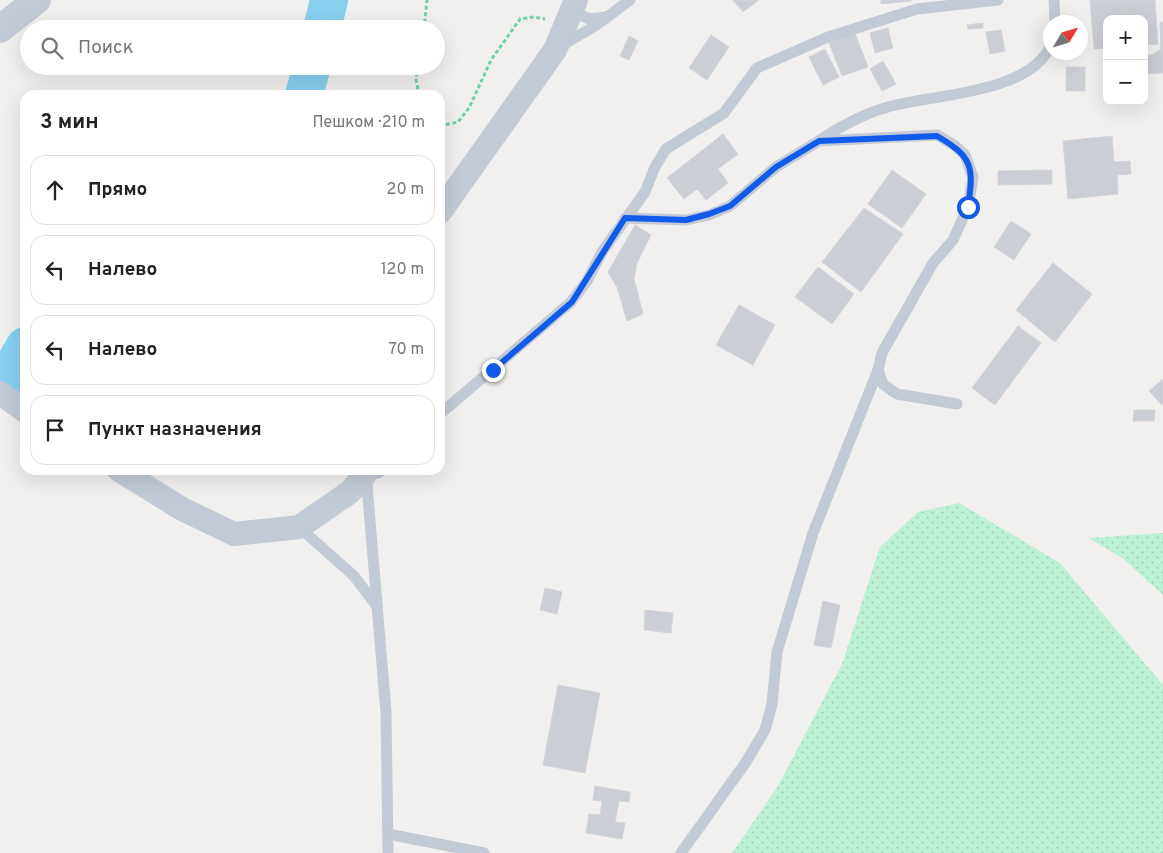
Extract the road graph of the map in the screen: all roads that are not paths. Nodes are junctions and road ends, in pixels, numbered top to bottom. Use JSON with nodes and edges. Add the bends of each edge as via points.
{"nodes":[{"id":1,"x":37,"y":0,"type":"edge"},
{"id":2,"x":630,"y":0,"type":"edge"},
{"id":3,"x":998,"y":0,"type":"edge"},
{"id":4,"x":1054,"y":0,"type":"edge"},
{"id":5,"x":573,"y":8,"type":"edge"},
{"id":6,"x":1055,"y":15,"type":"edge"},
{"id":7,"x":609,"y":16,"type":"junction"},
{"id":8,"x":0,"y":29,"type":"edge"},
{"id":9,"x":555,"y":50,"type":"junction"},
{"id":10,"x":1043,"y":59,"type":"edge"},
{"id":11,"x":819,"y":141,"type":"junction"},
{"id":12,"x":445,"y":205,"type":"edge"},
{"id":13,"x":625,"y":218,"type":"junction"},
{"id":14,"x":878,"y":370,"type":"junction"},
{"id":15,"x":0,"y":393,"type":"edge"},
{"id":16,"x":957,"y":404,"type":"dead end"},
{"id":17,"x":20,"y":407,"type":"edge"},
{"id":18,"x":445,"y":410,"type":"edge"},
{"id":19,"x":127,"y":475,"type":"edge"},
{"id":20,"x":368,"y":475,"type":"edge"},
{"id":21,"x":372,"y":475,"type":"edge"},
{"id":22,"x":300,"y":527,"type":"junction"},
{"id":23,"x":376,"y":605,"type":"junction"},
{"id":24,"x":388,"y":834,"type":"junction"},
{"id":25,"x":388,"y":853,"type":"edge"},
{"id":26,"x":484,"y":853,"type":"edge"},
{"id":27,"x":681,"y":853,"type":"edge"}],
"edges":[{"from":1,"to":8,"type":"street"},
{"from":2,"to":7,"type":"lane"},
{"from":3,"to":13,"type":"lane","via":[[917,9],[828,37],[757,68],[724,113],[666,149],[645,192]]},
{"from":4,"to":6,"type":"lane"},
{"from":5,"to":7,"type":"lane","via":[[589,19]]},
{"from":5,"to":9,"type":"street"},
{"from":7,"to":9,"type":"lane"},
{"from":9,"to":12,"type":"street"},
{"from":10,"to":11,"type":"lane","via":[[1024,74],[983,88],[888,107],[844,123]]},
{"from":11,"to":13,"type":"lane","via":[[776,167],[730,206],[686,220]]},
{"from":11,"to":14,"type":"lane","via":[[937,136],[954,145],[965,156],[973,177],[968,207],[953,240],[933,263],[882,353]]},
{"from":13,"to":18,"type":"lane","via":[[572,302]]},
{"from":14,"to":16,"type":"lane","via":[[883,384],[897,394]]},
{"from":14,"to":27,"type":"lane","via":[[814,533],[777,652],[772,704],[765,730]]},
{"from":15,"to":17,"type":"street"},
{"from":19,"to":22,"type":"street","via":[[182,509],[234,534]]},
{"from":20,"to":22,"type":"street","via":[[350,492]]},
{"from":21,"to":23,"type":"lane"},
{"from":22,"to":23,"type":"lane","via":[[354,576]]},
{"from":23,"to":24,"type":"lane","via":[[386,712]]},
{"from":24,"to":25,"type":"lane"},
{"from":24,"to":26,"type":"lane"}]}
